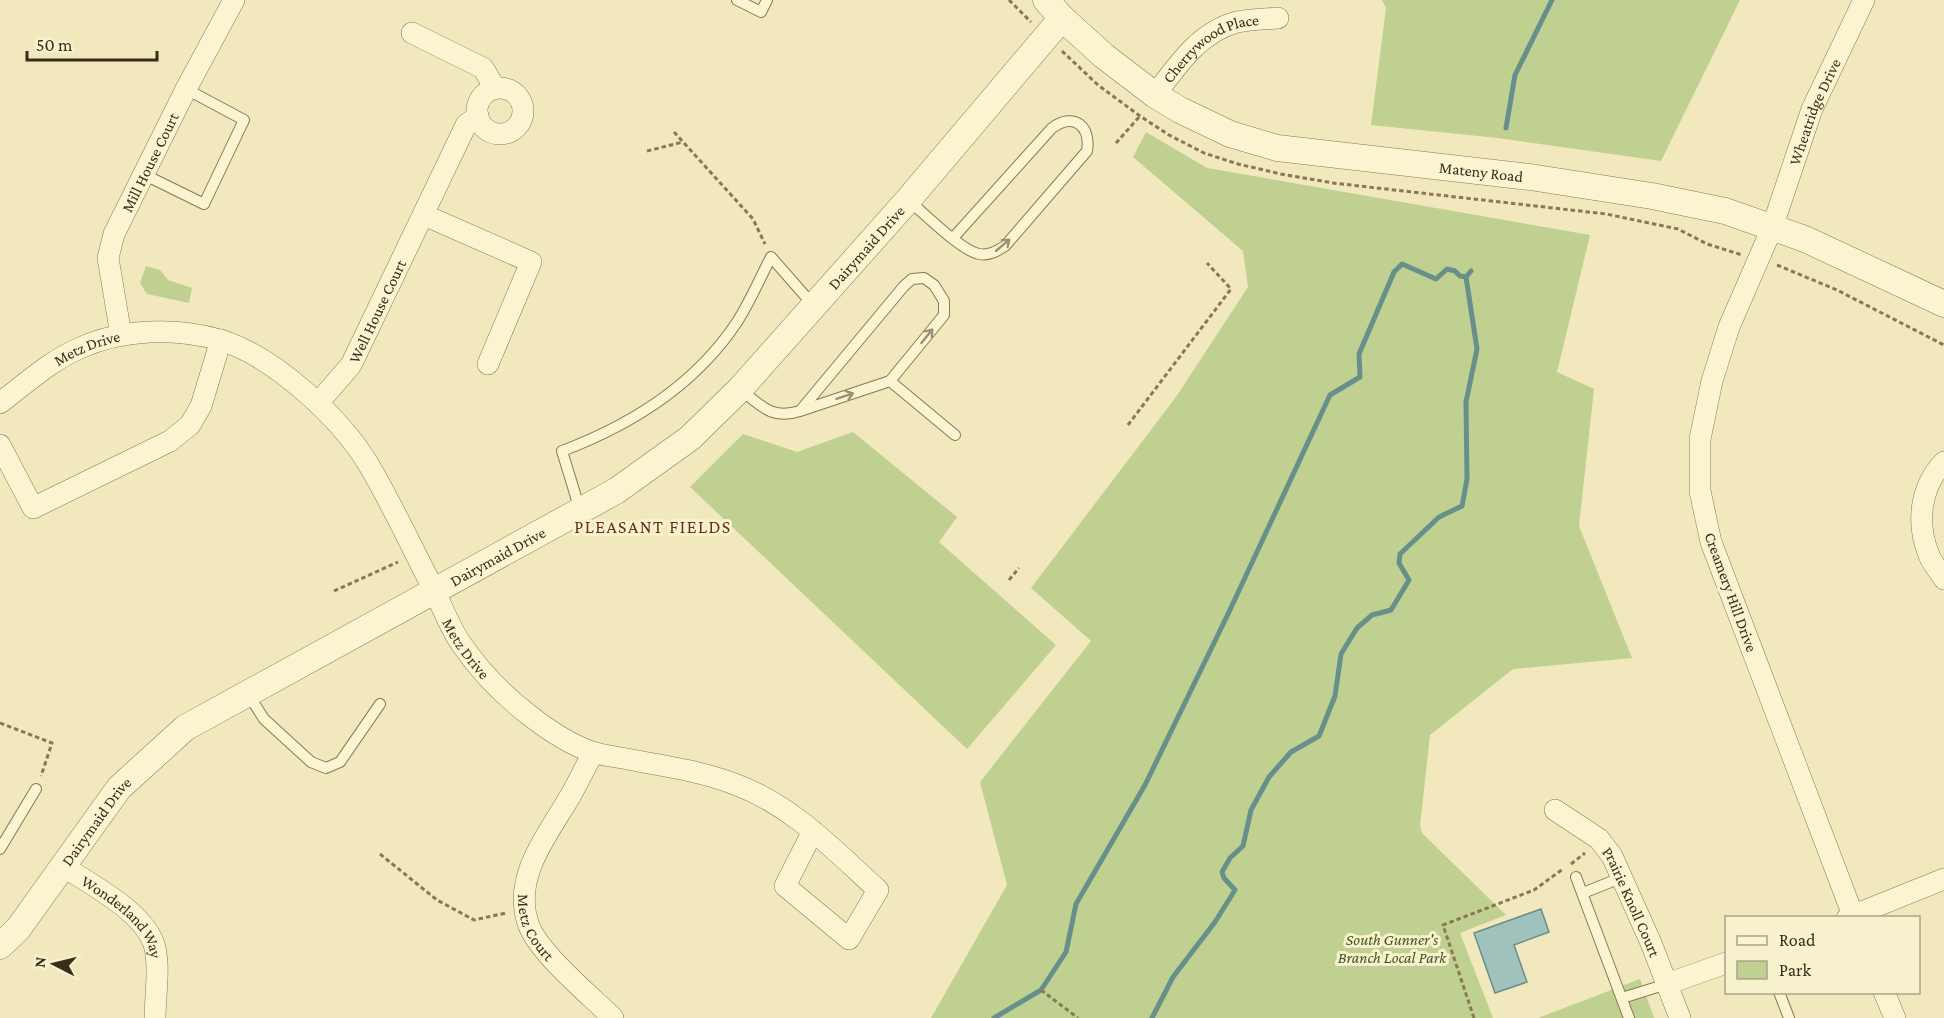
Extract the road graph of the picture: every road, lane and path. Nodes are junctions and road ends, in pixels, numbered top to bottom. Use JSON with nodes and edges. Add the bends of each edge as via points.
{"nodes":[{"id":1,"x":234,"y":0,"type":"edge"},
{"id":2,"x":737,"y":0,"type":"edge"},
{"id":3,"x":767,"y":0,"type":"edge"},
{"id":4,"x":1864,"y":0,"type":"edge"},
{"id":5,"x":1054,"y":9,"type":"edge"},
{"id":6,"x":1278,"y":18,"type":"dead end"},
{"id":7,"x":412,"y":33,"type":"dead end"},
{"id":8,"x":495,"y":88,"type":"junction"},
{"id":9,"x":186,"y":89,"type":"junction"},
{"id":10,"x":1155,"y":95,"type":"junction"},
{"id":11,"x":478,"y":116,"type":"junction"},
{"id":12,"x":1140,"y":116,"type":"dead end"},
{"id":13,"x":674,"y":132,"type":"dead end"},
{"id":14,"x":683,"y":142,"type":"junction"},
{"id":15,"x":1116,"y":143,"type":"dead end"},
{"id":16,"x":647,"y":151,"type":"dead end"},
{"id":17,"x":143,"y":174,"type":"junction"},
{"id":18,"x":908,"y":200,"type":"junction"},
{"id":19,"x":424,"y":214,"type":"junction"},
{"id":20,"x":1772,"y":228,"type":"junction"},
{"id":21,"x":952,"y":238,"type":"junction"},
{"id":22,"x":771,"y":257,"type":"junction"},
{"id":23,"x":1207,"y":263,"type":"dead end"},
{"id":24,"x":1944,"y":304,"type":"edge"},
{"id":25,"x":814,"y":306,"type":"junction"},
{"id":26,"x":121,"y":335,"type":"junction"},
{"id":27,"x":221,"y":340,"type":"junction"},
{"id":28,"x":488,"y":364,"type":"dead end"},
{"id":29,"x":890,"y":381,"type":"junction"},
{"id":30,"x":740,"y":389,"type":"junction"},
{"id":31,"x":0,"y":403,"type":"edge"},
{"id":32,"x":318,"y":403,"type":"junction"},
{"id":33,"x":800,"y":411,"type":"junction"},
{"id":34,"x":1128,"y":425,"type":"dead end"},
{"id":35,"x":955,"y":435,"type":"dead end"},
{"id":36,"x":0,"y":445,"type":"edge"},
{"id":37,"x":1944,"y":462,"type":"edge"},
{"id":38,"x":580,"y":511,"type":"junction"},
{"id":39,"x":415,"y":554,"type":"junction"},
{"id":40,"x":1019,"y":568,"type":"dead end"},
{"id":41,"x":1010,"y":579,"type":"dead end"},
{"id":42,"x":1944,"y":579,"type":"edge"},
{"id":43,"x":434,"y":590,"type":"junction"},
{"id":44,"x":334,"y":591,"type":"dead end"},
{"id":45,"x":247,"y":694,"type":"junction"},
{"id":46,"x":380,"y":704,"type":"dead end"},
{"id":47,"x":0,"y":723,"type":"edge"},
{"id":48,"x":593,"y":753,"type":"junction"},
{"id":49,"x":36,"y":789,"type":"joint"},
{"id":50,"x":1555,"y":810,"type":"dead end"},
{"id":51,"x":813,"y":831,"type":"junction"},
{"id":52,"x":1601,"y":842,"type":"junction"},
{"id":53,"x":0,"y":849,"type":"edge"},
{"id":54,"x":380,"y":854,"type":"dead end"},
{"id":55,"x":63,"y":866,"type":"junction"},
{"id":56,"x":1576,"y":877,"type":"dead end"},
{"id":57,"x":1623,"y":877,"type":"junction"},
{"id":58,"x":1944,"y":879,"type":"edge"},
{"id":59,"x":1583,"y":893,"type":"junction"},
{"id":60,"x":525,"y":909,"type":"junction"},
{"id":61,"x":1852,"y":916,"type":"edge"},
{"id":62,"x":1854,"y":916,"type":"edge"},
{"id":63,"x":0,"y":946,"type":"edge"},
{"id":64,"x":1725,"y":963,"type":"edge"},
{"id":65,"x":1667,"y":984,"type":"junction"},
{"id":66,"x":1041,"y":990,"type":"dead end"},
{"id":67,"x":1779,"y":994,"type":"edge"},
{"id":68,"x":1884,"y":994,"type":"edge"},
{"id":69,"x":1622,"y":998,"type":"junction"},
{"id":70,"x":155,"y":1018,"type":"edge"},
{"id":71,"x":614,"y":1018,"type":"edge"},
{"id":72,"x":1078,"y":1018,"type":"edge"},
{"id":73,"x":1474,"y":1018,"type":"edge"},
{"id":74,"x":1629,"y":1018,"type":"edge"},
{"id":75,"x":1680,"y":1018,"type":"edge"},
{"id":76,"x":1790,"y":1018,"type":"edge"},
{"id":77,"x":1894,"y":1018,"type":"edge"}],
"edges":[{"from":1,"to":9,"type":"street","name":"Mill House Court"},
{"from":2,"to":3,"type":"lane","via":[[761,12]]},
{"from":4,"to":20,"type":"street","name":"Wheatridge Drive","via":[[1812,109]]},
{"from":5,"to":10,"type":"street","name":"Mateny Road","via":[[1104,56]]},
{"from":5,"to":18,"type":"street","name":"Dairymaid Drive"},
{"from":6,"to":10,"type":"street","name":"Cherrywood Place","via":[[1236,22],[1213,32],[1184,57]]},
{"from":7,"to":8,"type":"street","via":[[483,68]]},
{"from":8,"to":11,"type":"street","name":"Well House Court","via":[[481,99]]},
{"from":8,"to":11,"type":"street","via":[[512,91],[519,97],[523,106],[520,123],[506,134],[496,134],[481,124]]},
{"from":9,"to":17,"type":"street","name":"Mill House Court"},
{"from":9,"to":17,"type":"lane","via":[[244,120],[204,204]]},
{"from":10,"to":20,"type":"street","name":"Mateny Road","via":[[1230,134],[1277,148],[1530,177],[1652,196],[1725,211]]},
{"from":11,"to":19,"type":"street","name":"Well House Court","via":[[466,125]]},
{"from":12,"to":15,"type":"path"},
{"from":13,"to":14,"type":"path"},
{"from":14,"to":16,"type":"path"},
{"from":14,"to":22,"type":"path","via":[[753,219]]},
{"from":17,"to":26,"type":"street","name":"Mill House Court","via":[[114,234],[108,258]]},
{"from":18,"to":21,"type":"lane"},
{"from":18,"to":25,"type":"street","name":"Dairymaid Drive"},
{"from":19,"to":28,"type":"street","via":[[531,262]]},
{"from":19,"to":32,"type":"street","name":"Well House Court","via":[[351,365]]},
{"from":20,"to":24,"type":"street","name":"Mateny Road","via":[[1805,239]]},
{"from":20,"to":61,"type":"street","name":"Creamery Hill Drive","via":[[1729,327],[1712,381],[1700,439],[1700,492],[1711,542]]},
{"from":21,"to":21,"type":"lane","one_way":true,"via":[[981,255],[1005,246],[1087,151],[1089,139],[1083,127],[1074,121],[1062,121],[1052,128]]},
{"from":22,"to":25,"type":"lane"},
{"from":22,"to":38,"type":"lane","via":[[737,321],[706,361],[674,391],[606,432],[562,451]]},
{"from":23,"to":34,"type":"path","via":[[1231,289]]},
{"from":25,"to":30,"type":"street","name":"Dairymaid Drive"},
{"from":26,"to":27,"type":"street","name":"Metz Drive","via":[[175,331]]},
{"from":26,"to":31,"type":"street","name":"Metz Drive","via":[[81,348],[55,362]]},
{"from":27,"to":32,"type":"street","name":"Metz Drive","via":[[264,361]]},
{"from":27,"to":36,"type":"street","via":[[201,406],[190,425],[170,441],[33,508]]},
{"from":33,"to":29,"type":"lane","one_way":true},
{"from":29,"to":33,"type":"lane","one_way":true,"via":[[944,315],[944,301],[924,278],[912,279],[894,296]]},
{"from":29,"to":35,"type":"lane"},
{"from":30,"to":33,"type":"lane","via":[[775,414]]},
{"from":30,"to":38,"type":"street","name":"Dairymaid Drive","via":[[690,438],[616,491]]},
{"from":32,"to":39,"type":"street","name":"Metz Drive","via":[[369,466]]},
{"from":37,"to":42,"type":"street","via":[[1933,474],[1921,515],[1930,557]]},
{"from":38,"to":43,"type":"street","name":"Dairymaid Drive"},
{"from":39,"to":43,"type":"street","name":"Metz Drive"},
{"from":39,"to":44,"type":"path"},
{"from":40,"to":41,"type":"path"},
{"from":43,"to":45,"type":"street","name":"Dairymaid Drive"},
{"from":43,"to":48,"type":"street","name":"Metz Drive","via":[[460,643],[496,688],[558,736]]},
{"from":45,"to":46,"type":"lane","via":[[264,719],[311,762],[326,768],[340,762]]},
{"from":45,"to":55,"type":"street","name":"Dairymaid Drive","via":[[185,728],[119,788]]},
{"from":47,"to":49,"type":"path","via":[[52,743]]},
{"from":48,"to":51,"type":"street","name":"Metz Drive","via":[[735,784],[768,798]]},
{"from":48,"to":60,"type":"street","name":"Metz Court","via":[[528,872]]},
{"from":49,"to":53,"type":"lane"},
{"from":50,"to":52,"type":"street","name":"Prairie Knoll Court"},
{"from":51,"to":51,"type":"street","name":"Metz Drive","via":[[878,890],[849,939],[785,885]]},
{"from":52,"to":57,"type":"street","name":"Prairie Knoll Court"},
{"from":52,"to":73,"type":"path","via":[[1534,891],[1443,925]]},
{"from":54,"to":60,"type":"path","via":[[437,900],[474,920]]},
{"from":55,"to":63,"type":"street","name":"Dairymaid Drive","via":[[18,929]]},
{"from":55,"to":70,"type":"street","name":"Wonderland Way","via":[[133,913],[148,930],[155,948]]},
{"from":56,"to":59,"type":"lane"},
{"from":57,"to":59,"type":"lane"},
{"from":57,"to":65,"type":"street","name":"Prairie Knoll Court"},
{"from":58,"to":62,"type":"street"},
{"from":59,"to":69,"type":"lane"},
{"from":60,"to":71,"type":"street","name":"Metz Court","via":[[528,924],[545,951]]},
{"from":64,"to":65,"type":"street"},
{"from":65,"to":69,"type":"lane"},
{"from":65,"to":75,"type":"street","name":"Prairie Knoll Court"},
{"from":66,"to":72,"type":"path"},
{"from":67,"to":76,"type":"lane"},
{"from":68,"to":77,"type":"street"},
{"from":69,"to":74,"type":"lane"}]}
